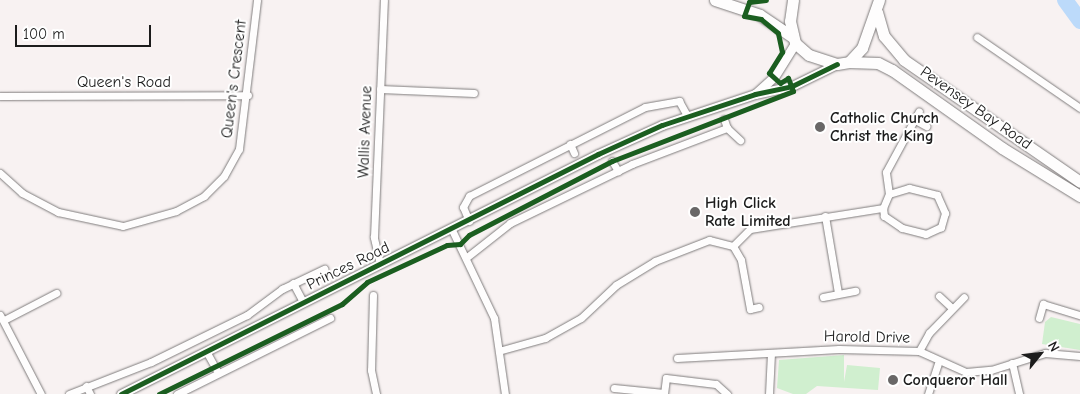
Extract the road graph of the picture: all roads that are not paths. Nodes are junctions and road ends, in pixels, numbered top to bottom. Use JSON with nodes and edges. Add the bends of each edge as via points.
{"nodes":[{"id":1,"x":257,"y":0,"type":"edge"},
{"id":2,"x":384,"y":0,"type":"edge"},
{"id":3,"x":715,"y":0,"type":"edge"},
{"id":4,"x":793,"y":0,"type":"edge"},
{"id":5,"x":879,"y":0,"type":"edge"},
{"id":6,"x":877,"y":12,"type":"junction"},
{"id":7,"x":977,"y":37,"type":"dead end"},
{"id":8,"x":794,"y":40,"type":"junction"},
{"id":9,"x":843,"y":63,"type":"junction"},
{"id":10,"x":380,"y":89,"type":"junction"},
{"id":11,"x":474,"y":93,"type":"dead end"},
{"id":12,"x":755,"y":94,"type":"junction"},
{"id":13,"x":248,"y":95,"type":"junction"},
{"id":14,"x":0,"y":96,"type":"edge"},
{"id":15,"x":1080,"y":108,"type":"edge"},
{"id":16,"x":919,"y":111,"type":"dead end"},
{"id":17,"x":688,"y":117,"type":"junction"},
{"id":18,"x":724,"y":119,"type":"dead end"},
{"id":19,"x":915,"y":120,"type":"junction"},
{"id":20,"x":926,"y":126,"type":"dead end"},
{"id":21,"x":727,"y":128,"type":"junction"},
{"id":22,"x":740,"y":140,"type":"dead end"},
{"id":23,"x":570,"y":144,"type":"junction"},
{"id":24,"x":574,"y":153,"type":"dead end"},
{"id":25,"x":612,"y":161,"type":"dead end"},
{"id":26,"x":618,"y":171,"type":"junction"},
{"id":27,"x":0,"y":173,"type":"edge"},
{"id":28,"x":1080,"y":182,"type":"edge"},
{"id":29,"x":889,"y":194,"type":"junction"},
{"id":30,"x":1080,"y":196,"type":"edge"},
{"id":31,"x":882,"y":208,"type":"junction"},
{"id":32,"x":825,"y":216,"type":"junction"},
{"id":33,"x":470,"y":221,"type":"junction"},
{"id":34,"x":452,"y":230,"type":"junction"},
{"id":35,"x":733,"y":246,"type":"junction"},
{"id":36,"x":467,"y":257,"type":"junction"},
{"id":37,"x":380,"y":264,"type":"junction"},
{"id":38,"x":324,"y":269,"type":"dead end"},
{"id":39,"x":294,"y":283,"type":"junction"},
{"id":40,"x":856,"y":291,"type":"dead end"},
{"id":41,"x":56,"y":293,"type":"dead end"},
{"id":42,"x":838,"y":293,"type":"junction"},
{"id":43,"x":373,"y":295,"type":"dead end"},
{"id":44,"x":939,"y":296,"type":"dead end"},
{"id":45,"x":823,"y":297,"type":"dead end"},
{"id":46,"x":964,"y":297,"type":"dead end"},
{"id":47,"x":304,"y":302,"type":"junction"},
{"id":48,"x":759,"y":307,"type":"dead end"},
{"id":49,"x":952,"y":308,"type":"junction"},
{"id":50,"x":1080,"y":315,"type":"edge"},
{"id":51,"x":2,"y":318,"type":"edge"},
{"id":52,"x":330,"y":318,"type":"dead end"},
{"id":53,"x":1039,"y":318,"type":"dead end"},
{"id":54,"x":502,"y":350,"type":"junction"},
{"id":55,"x":206,"y":351,"type":"junction"},
{"id":56,"x":771,"y":352,"type":"junction"},
{"id":57,"x":919,"y":352,"type":"junction"},
{"id":58,"x":1080,"y":356,"type":"edge"},
{"id":59,"x":677,"y":358,"type":"dead end"},
{"id":60,"x":1012,"y":363,"type":"junction"},
{"id":61,"x":938,"y":364,"type":"junction"},
{"id":62,"x":218,"y":373,"type":"junction"},
{"id":63,"x":86,"y":386,"type":"junction"},
{"id":64,"x":614,"y":388,"type":"dead end"},
{"id":65,"x":40,"y":394,"type":"edge"},
{"id":66,"x":69,"y":394,"type":"edge"},
{"id":67,"x":90,"y":394,"type":"edge"},
{"id":68,"x":121,"y":394,"type":"edge"},
{"id":69,"x":177,"y":394,"type":"edge"},
{"id":70,"x":376,"y":394,"type":"edge"},
{"id":71,"x":505,"y":394,"type":"edge"},
{"id":72,"x":664,"y":394,"type":"edge"},
{"id":73,"x":727,"y":394,"type":"edge"},
{"id":74,"x":769,"y":394,"type":"edge"},
{"id":75,"x":928,"y":394,"type":"edge"},
{"id":76,"x":1019,"y":394,"type":"edge"}],
"edges":[{"from":1,"to":13,"type":"street","name":"Queen's Crescent"},
{"from":2,"to":10,"type":"street","name":"Wallis Avenue"},
{"from":3,"to":8,"type":"main road","name":"Pevensey Bay Road","via":[[760,15]]},
{"from":4,"to":8,"type":"main road"},
{"from":5,"to":6,"type":"main road"},
{"from":6,"to":9,"type":"main road","via":[[862,48]]},
{"from":6,"to":28,"type":"main road","name":"Pevensey Bay Road","via":[[884,36],[904,60]]},
{"from":7,"to":15,"type":"street"},
{"from":8,"to":9,"type":"main road","name":"Pevensey Bay Road","via":[[809,55]]},
{"from":8,"to":12,"type":"street","name":"Princes Road","via":[[774,77]]},
{"from":9,"to":12,"type":"street","name":"Princes Road","via":[[792,86]]},
{"from":9,"to":30,"type":"main road","name":"Pevensey Bay Road","via":[[878,63],[892,70],[1002,148]]},
{"from":10,"to":11,"type":"street"},
{"from":10,"to":37,"type":"street","name":"Wallis Avenue","via":[[374,237]]},
{"from":12,"to":17,"type":"street","name":"Princes Road"},
{"from":13,"to":14,"type":"street","name":"Queen's Road"},
{"from":13,"to":27,"type":"street","name":"Queen's Crescent","via":[[239,149],[224,176],[204,196],[159,217],[124,226],[66,214],[22,193]]},
{"from":16,"to":19,"type":"street"},
{"from":17,"to":23,"type":"street","via":[[683,106],[672,100],[645,108]]},
{"from":17,"to":33,"type":"street","name":"Princes Road","via":[[598,154]]},
{"from":18,"to":21,"type":"street"},
{"from":19,"to":20,"type":"street"},
{"from":19,"to":29,"type":"street","via":[[886,172]]},
{"from":21,"to":22,"type":"street"},
{"from":21,"to":26,"type":"street"},
{"from":23,"to":24,"type":"street"},
{"from":23,"to":33,"type":"street","via":[[469,196],[464,207]]},
{"from":25,"to":26,"type":"street"},
{"from":26,"to":36,"type":"street","via":[[510,223]]},
{"from":29,"to":31,"type":"street"},
{"from":29,"to":31,"type":"street","via":[[909,188],[936,195],[943,201],[943,222],[935,232],[918,233],[894,224]]},
{"from":31,"to":32,"type":"street"},
{"from":32,"to":35,"type":"street","via":[[750,229]]},
{"from":32,"to":42,"type":"street"},
{"from":33,"to":34,"type":"street","name":"Princes Road"},
{"from":34,"to":36,"type":"street"},
{"from":34,"to":37,"type":"street","name":"Princes Road"},
{"from":35,"to":48,"type":"street","via":[[741,260],[750,309]]},
{"from":35,"to":54,"type":"street","via":[[709,240],[655,261],[616,286],[581,318],[545,338]]},
{"from":36,"to":54,"type":"street","via":[[494,318]]},
{"from":37,"to":47,"type":"street","name":"Princes Road"},
{"from":38,"to":39,"type":"street","name":"Princes Road"},
{"from":39,"to":47,"type":"street"},
{"from":39,"to":63,"type":"street","name":"Princes Road","via":[[255,310],[195,341]]},
{"from":40,"to":42,"type":"street"},
{"from":41,"to":51,"type":"street"},
{"from":42,"to":45,"type":"street"},
{"from":43,"to":70,"type":"street","via":[[371,370]]},
{"from":44,"to":49,"type":"street"},
{"from":46,"to":49,"type":"street"},
{"from":47,"to":55,"type":"street","name":"Princes Road"},
{"from":49,"to":57,"type":"street"},
{"from":50,"to":53,"type":"street","via":[[1042,304]]},
{"from":51,"to":65,"type":"street"},
{"from":52,"to":62,"type":"street"},
{"from":54,"to":71,"type":"street"},
{"from":55,"to":62,"type":"street"},
{"from":55,"to":68,"type":"street","name":"Princes Road"},
{"from":56,"to":57,"type":"street","name":"Harold Drive"},
{"from":56,"to":59,"type":"street","name":"Harold Drive"},
{"from":56,"to":74,"type":"street"},
{"from":57,"to":61,"type":"street","name":"Harold Drive"},
{"from":58,"to":60,"type":"street","name":"Harold Drive","via":[[1045,353]]},
{"from":60,"to":61,"type":"street","name":"Harold Drive","via":[[966,372]]},
{"from":60,"to":76,"type":"street"},
{"from":61,"to":75,"type":"street"},
{"from":62,"to":69,"type":"street"},
{"from":63,"to":66,"type":"street","name":"Princes Road"},
{"from":63,"to":67,"type":"street"},
{"from":64,"to":72,"type":"street"},
{"from":72,"to":73,"type":"street","via":[[666,378],[716,384]]}]}
